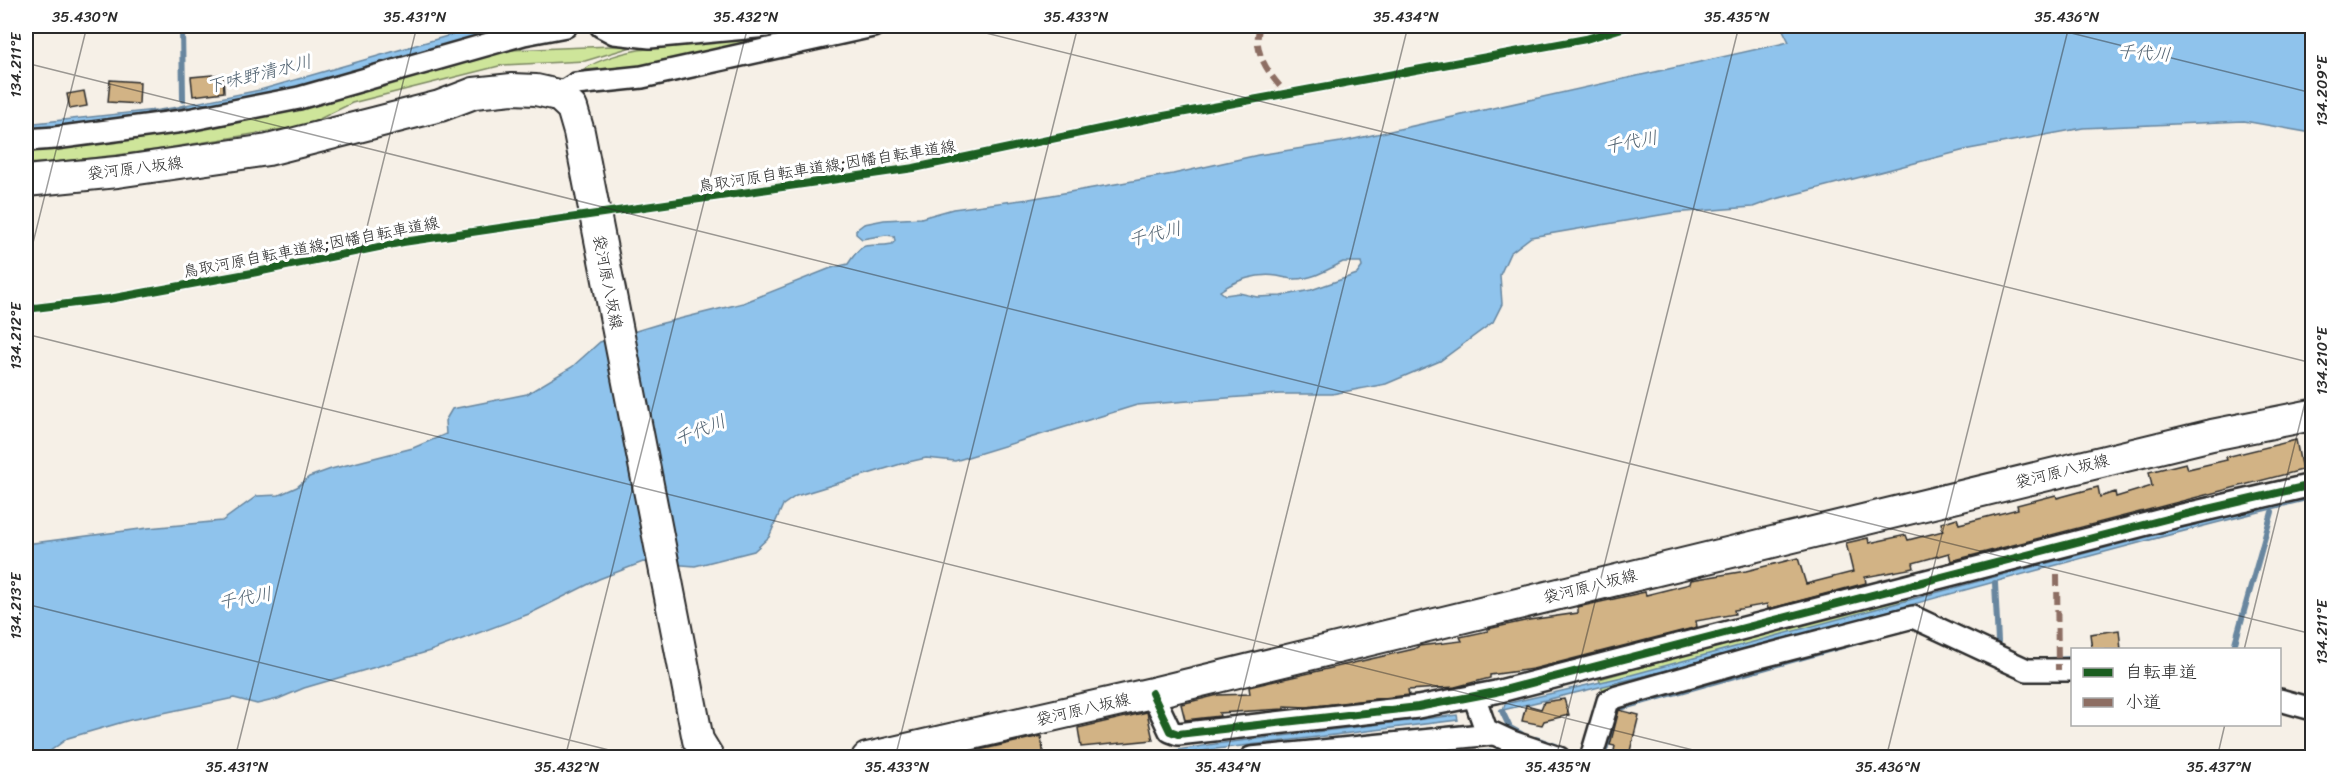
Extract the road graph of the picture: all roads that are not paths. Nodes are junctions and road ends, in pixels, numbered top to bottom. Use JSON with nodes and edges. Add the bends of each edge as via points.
{"nodes":[{"id":1,"x":566,"y":26,"type":"edge"},
{"id":2,"x":601,"y":26,"type":"edge"},
{"id":3,"x":767,"y":26,"type":"edge"},
{"id":4,"x":828,"y":26,"type":"edge"},
{"id":5,"x":873,"y":26,"type":"edge"},
{"id":6,"x":852,"y":28,"type":"edge"},
{"id":7,"x":524,"y":30,"type":"edge"},
{"id":8,"x":565,"y":101,"type":"junction"},
{"id":9,"x":26,"y":140,"type":"edge"},
{"id":10,"x":26,"y":181,"type":"edge"},
{"id":11,"x":2313,"y":415,"type":"edge"},
{"id":12,"x":2313,"y":485,"type":"edge"},
{"id":13,"x":2071,"y":670,"type":"edge"},
{"id":14,"x":1152,"y":693,"type":"junction"},
{"id":15,"x":1474,"y":696,"type":"junction"},
{"id":16,"x":2281,"y":700,"type":"edge"},
{"id":17,"x":2313,"y":709,"type":"edge"},
{"id":18,"x":1492,"y":734,"type":"junction"},
{"id":19,"x":709,"y":758,"type":"edge"},
{"id":20,"x":867,"y":758,"type":"edge"},
{"id":21,"x":1251,"y":758,"type":"edge"},
{"id":22,"x":1559,"y":758,"type":"edge"},
{"id":23,"x":1592,"y":758,"type":"edge"}],
"edges":[{"from":1,"to":7,"type":"street"},
{"from":2,"to":3,"type":"street","via":[[614,33],[650,37]]},
{"from":4,"to":6,"type":"street"},
{"from":5,"to":6,"type":"street"},
{"from":6,"to":8,"type":"street","via":[[642,77],[576,84]]},
{"from":7,"to":9,"type":"street","via":[[299,98],[183,121]]},
{"from":8,"to":10,"type":"main road","name":"袋河原八坂線","via":[[536,90],[474,93],[440,106],[268,150]]},
{"from":8,"to":19,"type":"main road","name":"袋河原八坂線","via":[[584,155],[698,740]]},
{"from":11,"to":14,"type":"main road","name":"袋河原八坂線","via":[[2212,435]]},
{"from":12,"to":15,"type":"street"},
{"from":13,"to":23,"type":"street","via":[[2027,670],[1913,617],[1617,697],[1608,701]]},
{"from":14,"to":15,"type":"street","via":[[1170,731],[1178,734],[1407,708]]},
{"from":14,"to":20,"type":"main road","name":"袋河原八坂線"},
{"from":15,"to":18,"type":"street","via":[[1483,725]]},
{"from":16,"to":17,"type":"street"},
{"from":18,"to":21,"type":"street"},
{"from":18,"to":22,"type":"street"}]}
